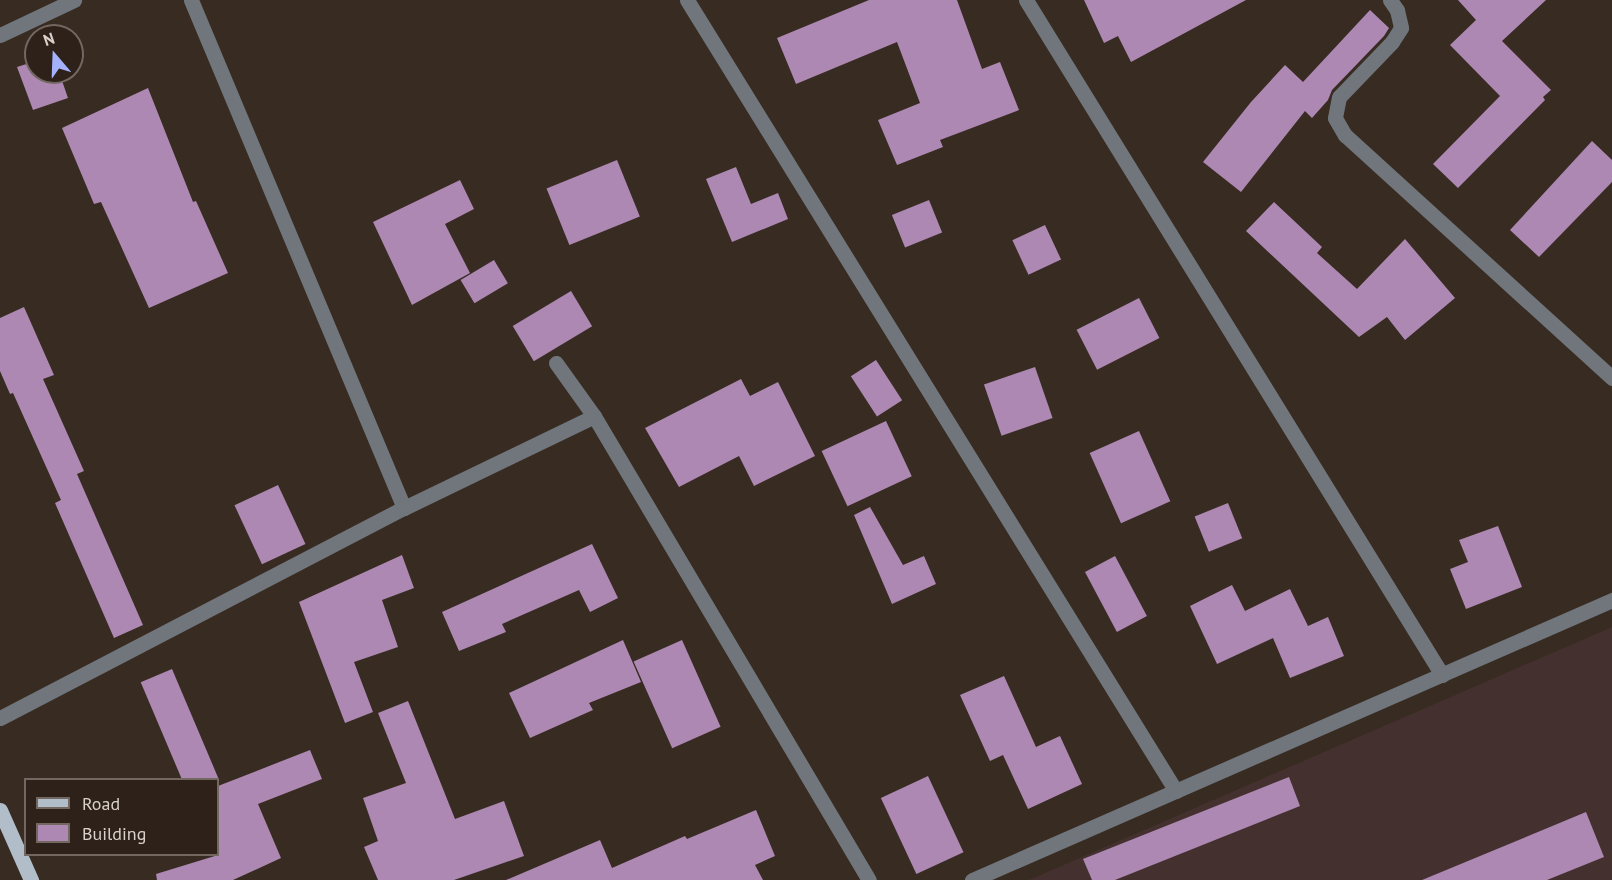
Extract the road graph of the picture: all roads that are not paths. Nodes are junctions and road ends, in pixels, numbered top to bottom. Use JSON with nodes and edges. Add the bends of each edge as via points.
{"nodes":[{"id":1,"x":74,"y":0,"type":"edge"},
{"id":2,"x":191,"y":0,"type":"edge"},
{"id":3,"x":687,"y":0,"type":"edge"},
{"id":4,"x":1026,"y":0,"type":"edge"},
{"id":5,"x":1390,"y":0,"type":"edge"},
{"id":6,"x":0,"y":34,"type":"edge"},
{"id":7,"x":556,"y":363,"type":"dead end"},
{"id":8,"x":1612,"y":378,"type":"edge"},
{"id":9,"x":594,"y":416,"type":"junction"},
{"id":10,"x":404,"y":508,"type":"junction"},
{"id":11,"x":1612,"y":600,"type":"edge"},
{"id":12,"x":1442,"y":675,"type":"junction"},
{"id":13,"x":0,"y":718,"type":"edge"},
{"id":14,"x":1176,"y":791,"type":"junction"},
{"id":15,"x":0,"y":810,"type":"edge"},
{"id":16,"x":31,"y":880,"type":"edge"},
{"id":17,"x":869,"y":880,"type":"edge"},
{"id":18,"x":972,"y":880,"type":"edge"}],
"edges":[{"from":1,"to":6,"type":"street"},
{"from":2,"to":10,"type":"street"},
{"from":3,"to":14,"type":"street"},
{"from":4,"to":12,"type":"street"},
{"from":5,"to":8,"type":"street","via":[[1401,28],[1339,97],[1335,118],[1345,135]]},
{"from":7,"to":9,"type":"street"},
{"from":9,"to":10,"type":"street"},
{"from":9,"to":17,"type":"street"},
{"from":10,"to":13,"type":"street"},
{"from":11,"to":12,"type":"street"},
{"from":12,"to":14,"type":"street"},
{"from":14,"to":18,"type":"street"},
{"from":15,"to":16,"type":"main road"}]}
